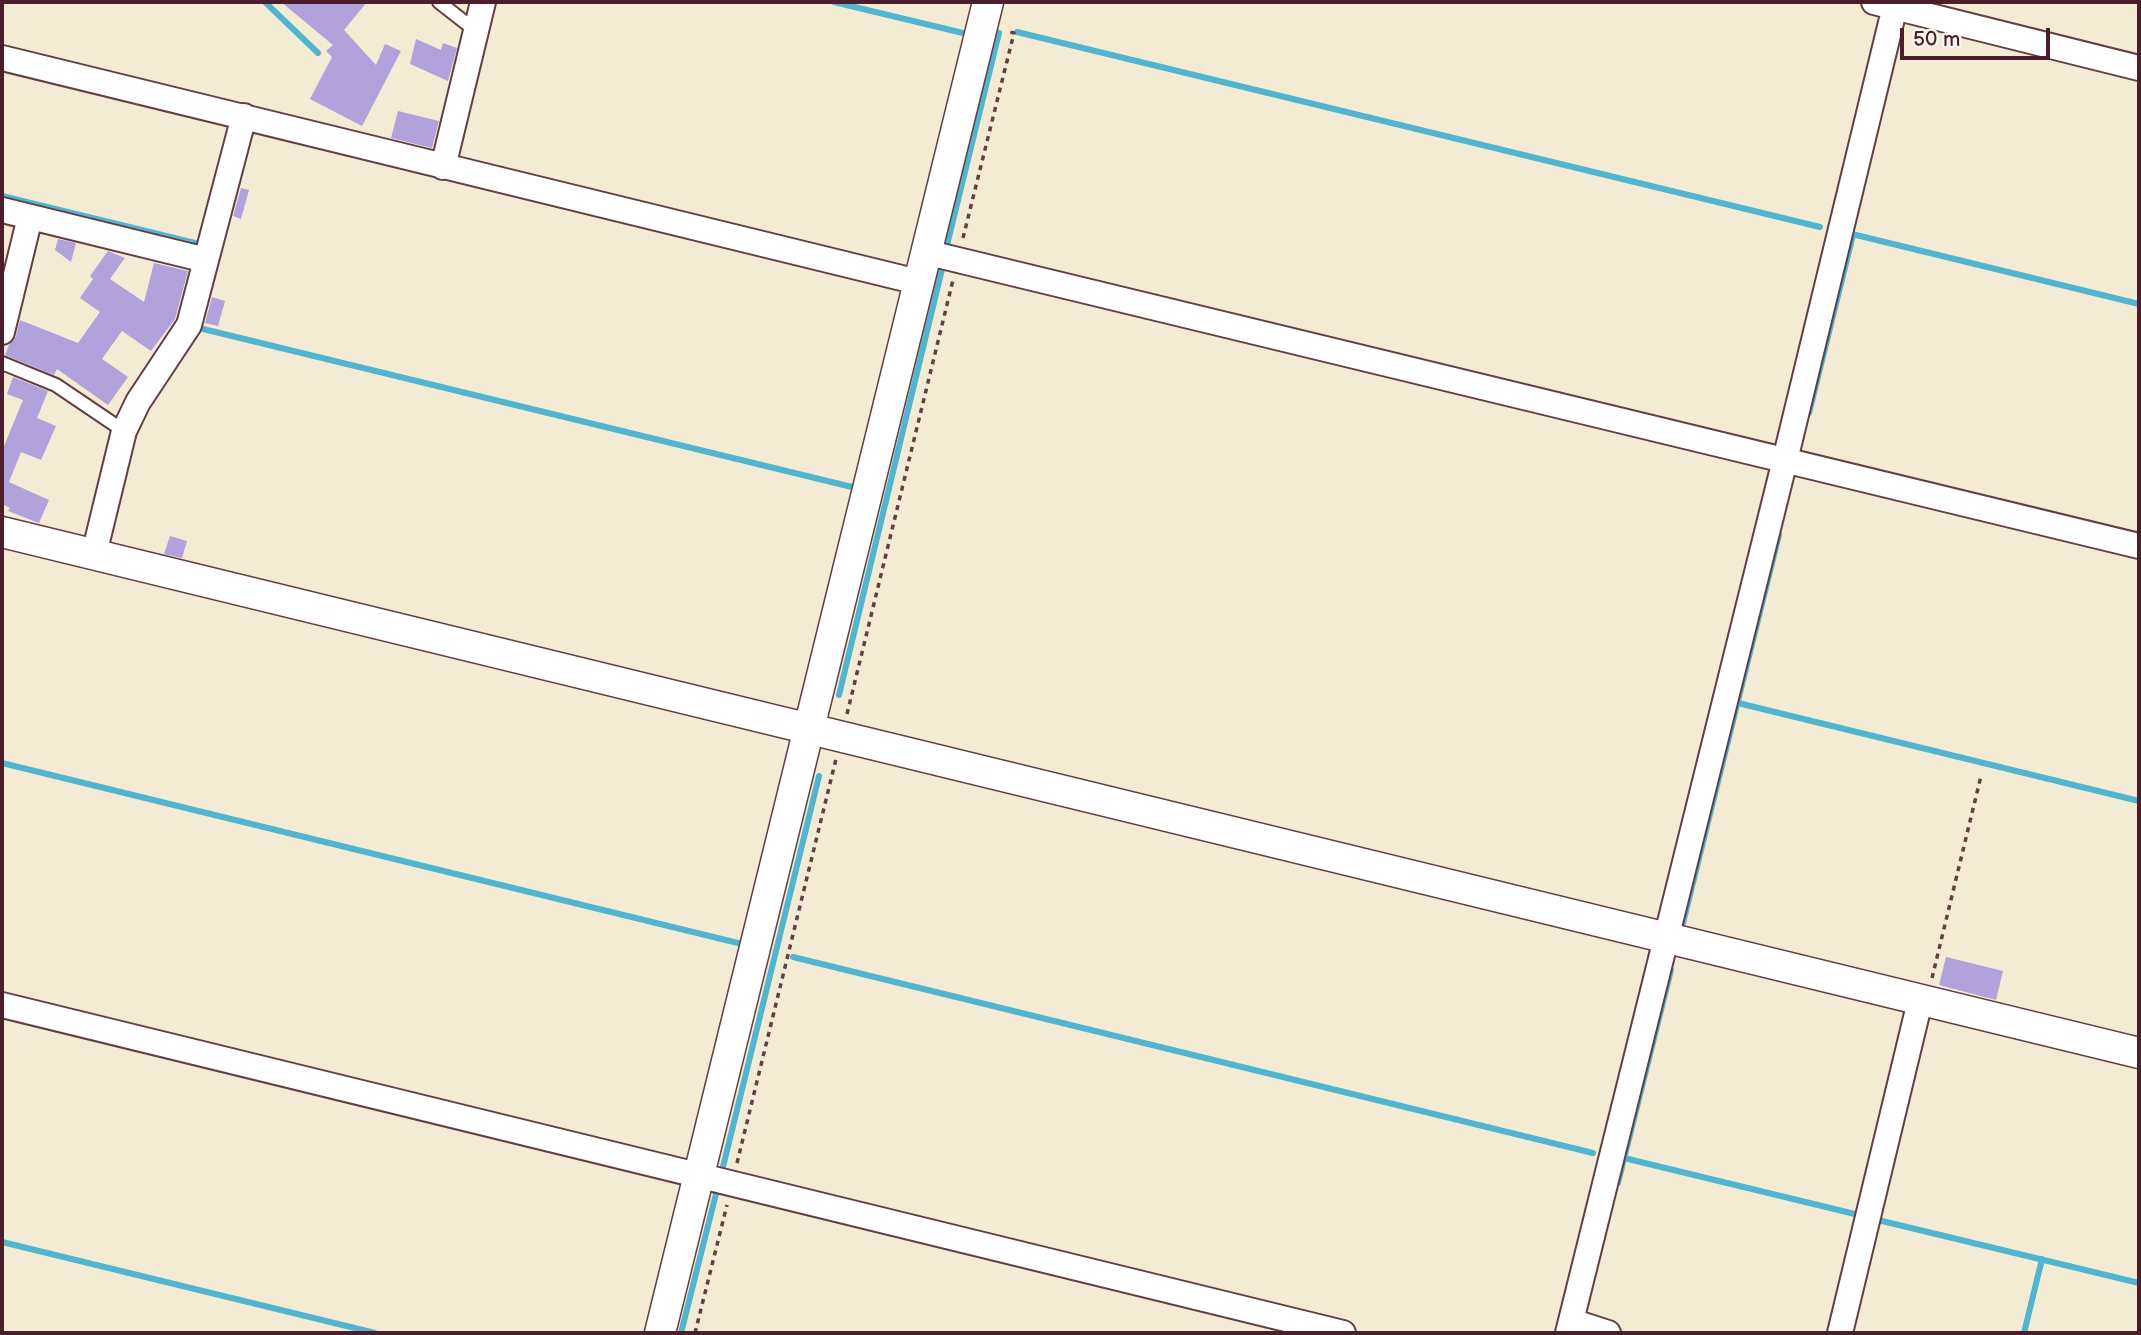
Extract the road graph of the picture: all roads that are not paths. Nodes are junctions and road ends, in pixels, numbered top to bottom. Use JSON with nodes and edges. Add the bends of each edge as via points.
{"nodes":[{"id":1,"x":439,"y":2,"type":"edge"},
{"id":2,"x":483,"y":2,"type":"edge"},
{"id":3,"x":1888,"y":4,"type":"edge"},
{"id":4,"x":996,"y":11,"type":"edge"},
{"id":5,"x":476,"y":31,"type":"junction"},
{"id":6,"x":2,"y":58,"type":"edge"},
{"id":7,"x":2139,"y":68,"type":"edge"},
{"id":8,"x":244,"y":116,"type":"junction"},
{"id":9,"x":443,"y":167,"type":"junction"},
{"id":10,"x":2,"y":210,"type":"edge"},
{"id":11,"x":30,"y":217,"type":"junction"},
{"id":12,"x":925,"y":252,"type":"junction"},
{"id":13,"x":206,"y":260,"type":"junction"},
{"id":14,"x":918,"y":282,"type":"junction"},
{"id":15,"x":2,"y":332,"type":"edge"},
{"id":16,"x":2,"y":363,"type":"edge"},
{"id":17,"x":124,"y":431,"type":"junction"},
{"id":18,"x":1785,"y":460,"type":"junction"},
{"id":19,"x":2,"y":532,"type":"edge"},
{"id":20,"x":2139,"y":546,"type":"edge"},
{"id":21,"x":94,"y":554,"type":"junction"},
{"id":22,"x":809,"y":730,"type":"junction"},
{"id":23,"x":1666,"y":938,"type":"junction"},
{"id":24,"x":1923,"y":1002,"type":"junction"},
{"id":25,"x":2,"y":1005,"type":"edge"},
{"id":26,"x":2139,"y":1054,"type":"edge"},
{"id":27,"x":717,"y":1181,"type":"junction"},
{"id":28,"x":1569,"y":1327,"type":"edge"},
{"id":29,"x":660,"y":1333,"type":"edge"},
{"id":30,"x":1343,"y":1333,"type":"edge"},
{"id":31,"x":1608,"y":1333,"type":"edge"},
{"id":32,"x":1840,"y":1333,"type":"edge"}],
"edges":[{"from":1,"to":5,"type":"lane"},
{"from":2,"to":5,"type":"street"},
{"from":3,"to":7,"type":"street"},
{"from":3,"to":18,"type":"street"},
{"from":4,"to":12,"type":"street"},
{"from":5,"to":9,"type":"street"},
{"from":6,"to":8,"type":"street"},
{"from":8,"to":9,"type":"street"},
{"from":8,"to":13,"type":"street"},
{"from":9,"to":14,"type":"street"},
{"from":10,"to":11,"type":"street"},
{"from":11,"to":13,"type":"street"},
{"from":11,"to":15,"type":"street"},
{"from":12,"to":14,"type":"street"},
{"from":12,"to":18,"type":"street"},
{"from":13,"to":17,"type":"street","via":[[189,325]]},
{"from":14,"to":22,"type":"street"},
{"from":16,"to":17,"type":"lane","via":[[56,385]]},
{"from":17,"to":21,"type":"street"},
{"from":18,"to":20,"type":"street"},
{"from":18,"to":23,"type":"street"},
{"from":19,"to":21,"type":"street"},
{"from":21,"to":22,"type":"street"},
{"from":22,"to":23,"type":"street"},
{"from":22,"to":27,"type":"street"},
{"from":23,"to":24,"type":"street"},
{"from":23,"to":28,"type":"street"},
{"from":24,"to":26,"type":"street"},
{"from":24,"to":32,"type":"street"},
{"from":25,"to":27,"type":"street"},
{"from":27,"to":29,"type":"street"},
{"from":27,"to":30,"type":"street"},
{"from":28,"to":31,"type":"street"}]}
